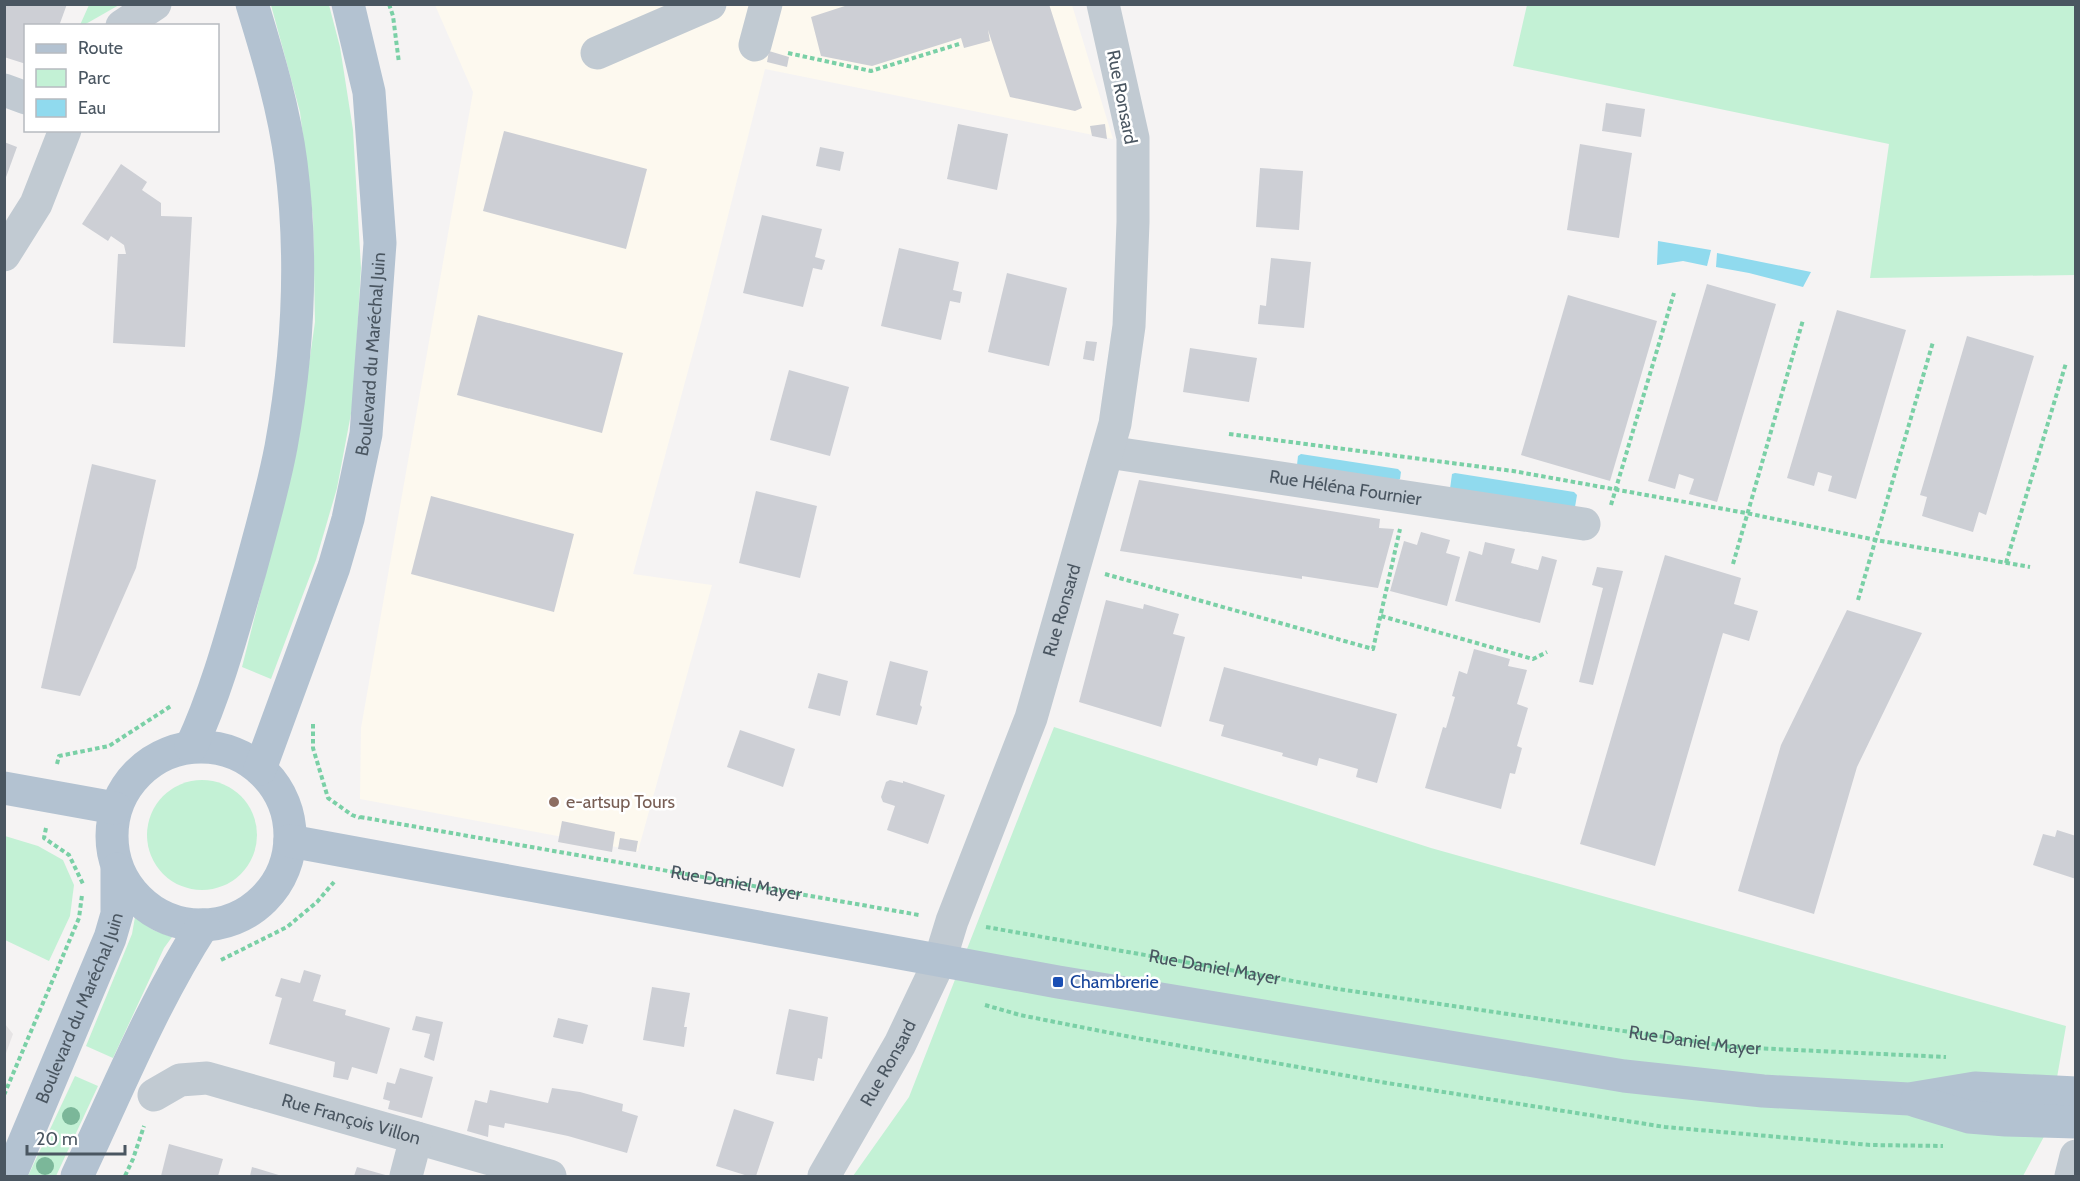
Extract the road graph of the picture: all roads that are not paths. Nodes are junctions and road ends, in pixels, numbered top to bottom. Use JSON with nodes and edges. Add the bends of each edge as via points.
{"nodes":[{"id":1,"x":155,"y":4,"type":"edge"},
{"id":2,"x":252,"y":4,"type":"edge"},
{"id":3,"x":348,"y":4,"type":"edge"},
{"id":4,"x":710,"y":4,"type":"edge"},
{"id":5,"x":766,"y":4,"type":"edge"},
{"id":6,"x":1103,"y":4,"type":"edge"},
{"id":7,"x":125,"y":24,"type":"edge"},
{"id":8,"x":755,"y":45,"type":"road end"},
{"id":9,"x":597,"y":53,"type":"dead end"},
{"id":10,"x":4,"y":90,"type":"edge"},
{"id":11,"x":24,"y":97,"type":"edge"},
{"id":12,"x":64,"y":132,"type":"edge"},
{"id":13,"x":4,"y":255,"type":"edge"},
{"id":14,"x":1108,"y":452,"type":"junction"},
{"id":15,"x":1597,"y":517,"type":"road end"},
{"id":16,"x":191,"y":747,"type":"junction"},
{"id":17,"x":260,"y":769,"type":"junction"},
{"id":18,"x":4,"y":788,"type":"edge"},
{"id":19,"x":115,"y":808,"type":"junction"},
{"id":20,"x":290,"y":841,"type":"junction"},
{"id":21,"x":117,"y":869,"type":"junction"},
{"id":22,"x":203,"y":925,"type":"junction"},
{"id":23,"x":940,"y":960,"type":"junction"},
{"id":24,"x":2076,"y":1094,"type":"edge"},
{"id":25,"x":154,"y":1095,"type":"road end"},
{"id":26,"x":1909,"y":1099,"type":"junction"},
{"id":27,"x":2076,"y":1122,"type":"edge"},
{"id":28,"x":416,"y":1138,"type":"junction"},
{"id":29,"x":2076,"y":1156,"type":"edge"},
{"id":30,"x":10,"y":1176,"type":"edge"},
{"id":31,"x":78,"y":1176,"type":"edge"},
{"id":32,"x":406,"y":1176,"type":"edge"},
{"id":33,"x":550,"y":1176,"type":"edge"},
{"id":34,"x":824,"y":1176,"type":"edge"},
{"id":35,"x":2071,"y":1176,"type":"edge"}],
"edges":[{"from":1,"to":7,"type":"street"},
{"from":2,"to":16,"type":"main road","via":[[291,160],[298,248],[296,324],[271,493],[220,671]]},
{"from":3,"to":17,"type":"main road","name":"Boulevard du Maréchal Juin","via":[[369,92],[380,243],[366,434],[334,567]]},
{"from":4,"to":9,"type":"street"},
{"from":5,"to":8,"type":"street"},
{"from":6,"to":14,"type":"street","name":"Rue Ronsard","via":[[1133,138],[1128,326]]},
{"from":10,"to":11,"type":"street"},
{"from":12,"to":13,"type":"street","via":[[36,204]]},
{"from":14,"to":15,"type":"street","name":"Rue Héléna Fournier","via":[[1407,498]]},
{"from":14,"to":23,"type":"street","name":"Rue Ronsard","via":[[1031,718]]},
{"from":16,"to":17,"type":"main road","via":[[216,748],[239,755]]},
{"from":16,"to":19,"type":"main road","via":[[166,753],[144,766],[126,785]]},
{"from":17,"to":20,"type":"main road","via":[[277,790],[288,814]]},
{"from":18,"to":19,"type":"main road"},
{"from":19,"to":21,"type":"main road","via":[[111,838]]},
{"from":20,"to":22,"type":"main road","via":[[285,867],[272,891],[253,909],[229,921]]},
{"from":20,"to":23,"type":"main road"},
{"from":21,"to":22,"type":"main road","via":[[131,892],[151,910],[176,922]]},
{"from":21,"to":30,"type":"main road","name":"Boulevard du Maréchal Juin","via":[[117,914],[111,938]]},
{"from":22,"to":31,"type":"main road","via":[[154,1011]]},
{"from":23,"to":26,"type":"main road","via":[[1624,1076],[1762,1091]]},
{"from":23,"to":34,"type":"street","name":"Rue Ronsard","via":[[900,1044]]},
{"from":24,"to":26,"type":"main road","via":[[1976,1088]]},
{"from":25,"to":28,"type":"street","name":"Rue François Villon","via":[[180,1080],[207,1078]]},
{"from":26,"to":27,"type":"main road","via":[[1969,1117]]},
{"from":28,"to":32,"type":"street"},
{"from":28,"to":33,"type":"street","name":"Rue François Villon"},
{"from":29,"to":35,"type":"street"}]}
